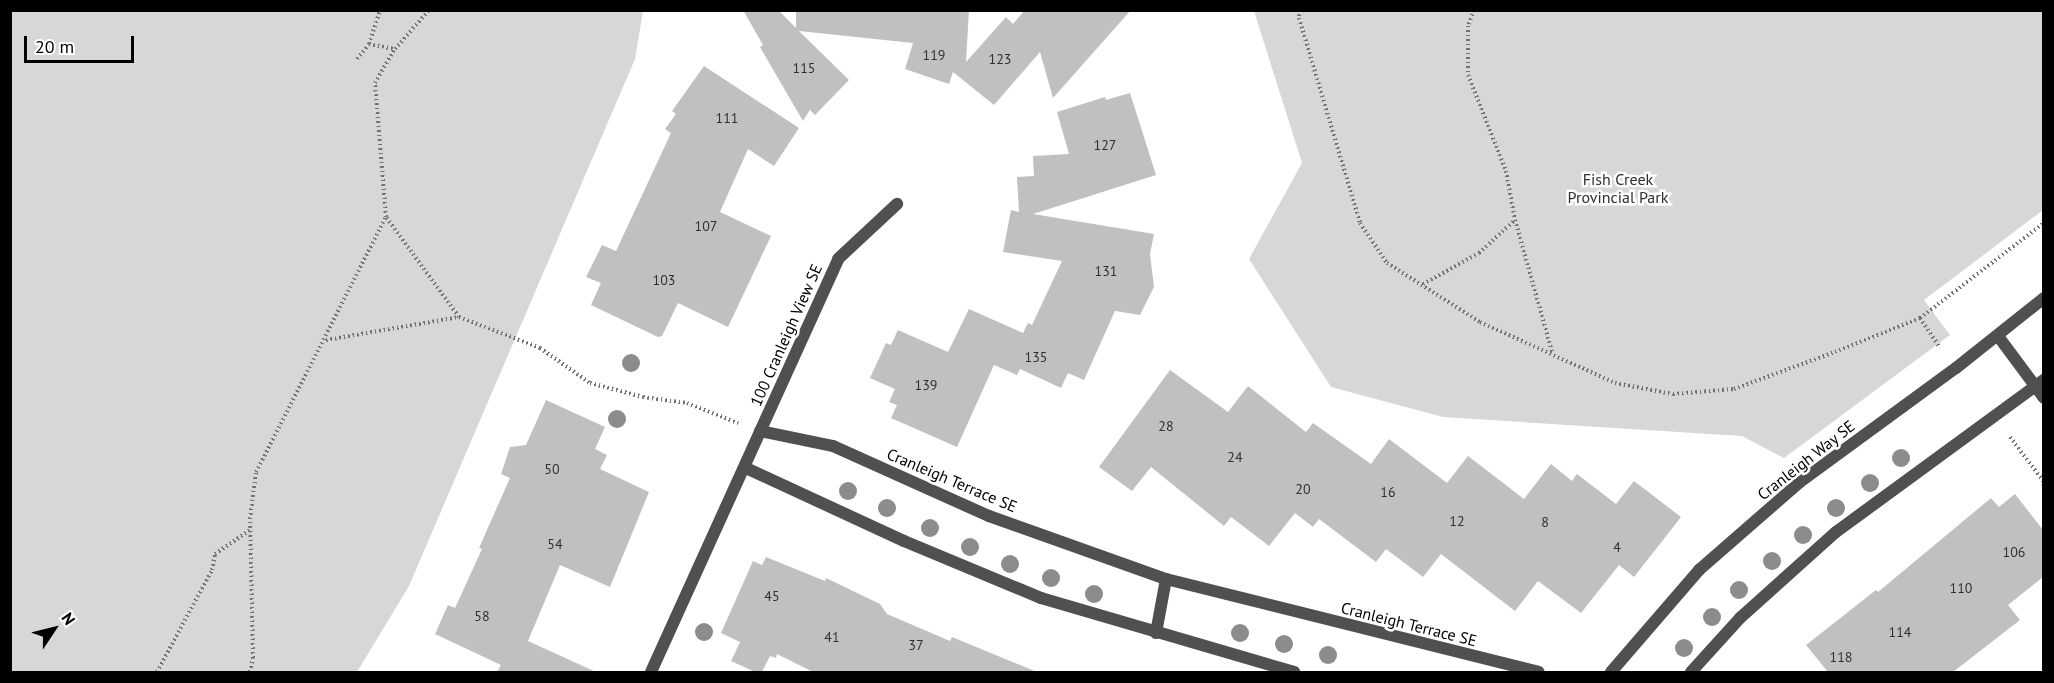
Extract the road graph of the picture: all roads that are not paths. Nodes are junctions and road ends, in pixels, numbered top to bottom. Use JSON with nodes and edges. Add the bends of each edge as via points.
{"nodes":[{"id":1,"x":897,"y":204,"type":"dead end"},
{"id":2,"x":2043,"y":298,"type":"edge"},
{"id":3,"x":1998,"y":336,"type":"junction"},
{"id":4,"x":2039,"y":383,"type":"edge"},
{"id":5,"x":2043,"y":398,"type":"edge"},
{"id":6,"x":760,"y":431,"type":"junction"},
{"id":7,"x":746,"y":468,"type":"junction"},
{"id":8,"x":1166,"y":579,"type":"junction"},
{"id":9,"x":1156,"y":633,"type":"junction"},
{"id":10,"x":651,"y":672,"type":"edge"},
{"id":11,"x":1294,"y":672,"type":"edge"},
{"id":12,"x":1539,"y":672,"type":"edge"},
{"id":13,"x":1611,"y":672,"type":"edge"},
{"id":14,"x":1691,"y":672,"type":"edge"}],
"edges":[{"from":1,"to":6,"type":"street","name":"100 Cranleigh View SE","via":[[838,259]]},
{"from":2,"to":3,"type":"street","name":"Cranleigh Way SE"},
{"from":3,"to":4,"type":"street"},
{"from":3,"to":13,"type":"street","name":"Cranleigh Way SE","via":[[1800,482],[1699,570]]},
{"from":4,"to":5,"type":"street"},
{"from":4,"to":14,"type":"street","via":[[1836,532],[1740,618]]},
{"from":6,"to":7,"type":"street"},
{"from":6,"to":8,"type":"street","name":"Cranleigh Terrace SE","via":[[833,446],[989,516]]},
{"from":7,"to":9,"type":"street","via":[[903,541],[1041,598]]},
{"from":7,"to":10,"type":"street"},
{"from":8,"to":9,"type":"street"},
{"from":8,"to":12,"type":"street","name":"Cranleigh Terrace SE"},
{"from":9,"to":11,"type":"street"}]}
